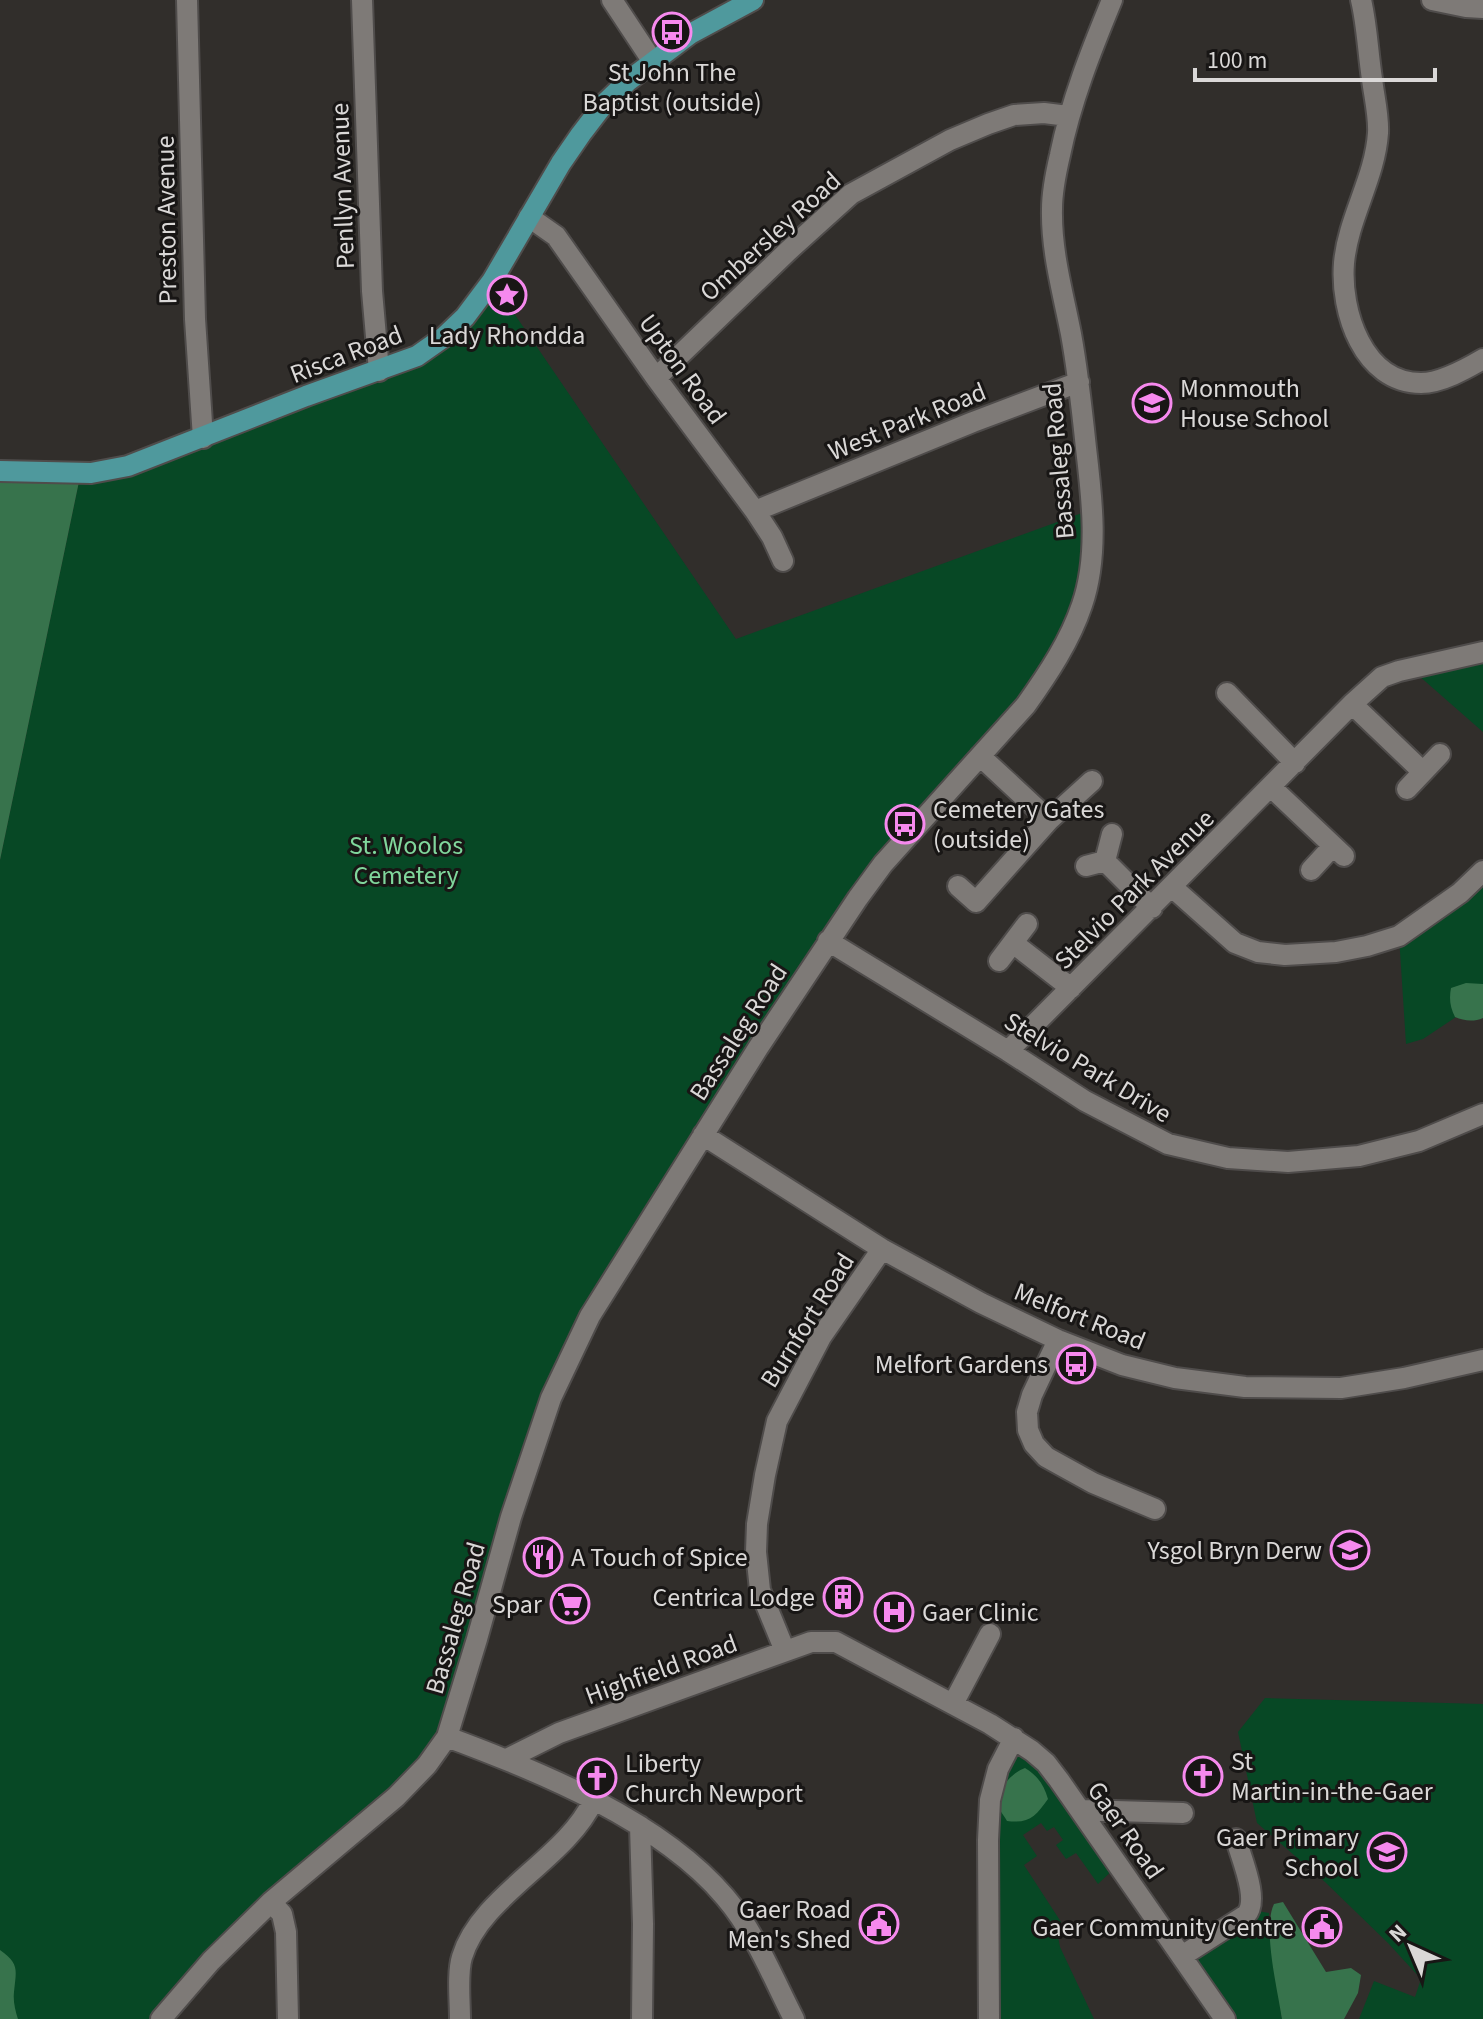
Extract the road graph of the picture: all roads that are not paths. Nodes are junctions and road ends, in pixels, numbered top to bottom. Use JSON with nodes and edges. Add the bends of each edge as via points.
{"nodes":[{"id":1,"x":187,"y":0,"type":"edge"},
{"id":2,"x":362,"y":0,"type":"edge"},
{"id":3,"x":612,"y":0,"type":"edge"},
{"id":4,"x":753,"y":0,"type":"edge"},
{"id":5,"x":1112,"y":0,"type":"edge"},
{"id":6,"x":1361,"y":0,"type":"edge"},
{"id":7,"x":1432,"y":0,"type":"edge"},
{"id":8,"x":1483,"y":8,"type":"edge"},
{"id":9,"x":653,"y":62,"type":"junction"},
{"id":10,"x":1068,"y":116,"type":"junction"},
{"id":11,"x":529,"y":217,"type":"junction"},
{"id":12,"x":1483,"y":359,"type":"edge"},
{"id":13,"x":379,"y":371,"type":"junction"},
{"id":14,"x":656,"y":378,"type":"junction"},
{"id":15,"x":1079,"y":382,"type":"junction"},
{"id":16,"x":203,"y":438,"type":"junction"},
{"id":17,"x":0,"y":471,"type":"edge"},
{"id":18,"x":755,"y":511,"type":"junction"},
{"id":19,"x":783,"y":561,"type":"dead end"},
{"id":20,"x":1483,"y":654,"type":"edge"},
{"id":21,"x":1227,"y":693,"type":"dead end"},
{"id":22,"x":1352,"y":704,"type":"junction"},
{"id":23,"x":1440,"y":754,"type":"dead end"},
{"id":24,"x":980,"y":756,"type":"junction"},
{"id":25,"x":1295,"y":763,"type":"junction"},
{"id":26,"x":1423,"y":772,"type":"junction"},
{"id":27,"x":1092,"y":781,"type":"dead end"},
{"id":28,"x":1271,"y":787,"type":"junction"},
{"id":29,"x":1407,"y":789,"type":"dead end"},
{"id":30,"x":1049,"y":820,"type":"junction"},
{"id":31,"x":1112,"y":834,"type":"dead end"},
{"id":32,"x":1311,"y":870,"type":"dead end"},
{"id":33,"x":1483,"y":871,"type":"edge"},
{"id":34,"x":958,"y":886,"type":"dead end"},
{"id":35,"x":1172,"y":887,"type":"junction"},
{"id":36,"x":1152,"y":908,"type":"junction"},
{"id":37,"x":1027,"y":924,"type":"dead end"},
{"id":38,"x":828,"y":941,"type":"junction"},
{"id":39,"x":1013,"y":943,"type":"junction"},
{"id":40,"x":999,"y":961,"type":"dead end"},
{"id":41,"x":1071,"y":988,"type":"junction"},
{"id":42,"x":1008,"y":1051,"type":"junction"},
{"id":43,"x":1483,"y":1114,"type":"edge"},
{"id":44,"x":703,"y":1135,"type":"junction"},
{"id":45,"x":882,"y":1249,"type":"junction"},
{"id":46,"x":1058,"y":1340,"type":"junction"},
{"id":47,"x":1483,"y":1360,"type":"edge"},
{"id":48,"x":1155,"y":1509,"type":"dead end"},
{"id":49,"x":990,"y":1634,"type":"dead end"},
{"id":50,"x":836,"y":1642,"type":"joint"},
{"id":51,"x":785,"y":1651,"type":"junction"},
{"id":52,"x":953,"y":1704,"type":"junction"},
{"id":53,"x":447,"y":1737,"type":"junction"},
{"id":54,"x":1014,"y":1738,"type":"junction"},
{"id":55,"x":507,"y":1759,"type":"junction"},
{"id":56,"x":593,"y":1801,"type":"junction"},
{"id":57,"x":1081,"y":1810,"type":"junction"},
{"id":58,"x":1183,"y":1813,"type":"dead end"},
{"id":59,"x":640,"y":1826,"type":"junction"},
{"id":60,"x":1236,"y":1839,"type":"dead end"},
{"id":61,"x":271,"y":1902,"type":"junction"},
{"id":62,"x":1182,"y":1956,"type":"junction"},
{"id":63,"x":161,"y":2019,"type":"edge"},
{"id":64,"x":288,"y":2019,"type":"edge"},
{"id":65,"x":460,"y":2019,"type":"edge"},
{"id":66,"x":642,"y":2019,"type":"edge"},
{"id":67,"x":794,"y":2019,"type":"edge"},
{"id":68,"x":989,"y":2019,"type":"edge"},
{"id":69,"x":1225,"y":2019,"type":"edge"}],
"edges":[{"from":1,"to":16,"type":"street","name":"Preston Avenue"},
{"from":2,"to":13,"type":"street","name":"Penllyn Avenue"},
{"from":3,"to":9,"type":"street"},
{"from":4,"to":9,"type":"main road","name":"Risca Road","via":[[690,34]]},
{"from":5,"to":10,"type":"street","name":"Bassaleg Road"},
{"from":6,"to":12,"type":"street","via":[[1379,128],[1377,152],[1344,264],[1353,328],[1378,367],[1393,378],[1421,384]]},
{"from":7,"to":8,"type":"street"},
{"from":9,"to":11,"type":"main road","name":"Risca Road","via":[[604,104]]},
{"from":10,"to":14,"type":"street","name":"Ombersley Road","via":[[1014,115],[988,124],[851,194]]},
{"from":10,"to":15,"type":"street","name":"Bassaleg Road","via":[[1052,205],[1053,240]]},
{"from":11,"to":13,"type":"main road","name":"Risca Road","via":[[465,317],[417,356]]},
{"from":11,"to":14,"type":"street","name":"Upton Road","via":[[556,236]]},
{"from":13,"to":16,"type":"main road","name":"Risca Road"},
{"from":14,"to":18,"type":"street","name":"Upton Road"},
{"from":15,"to":18,"type":"street","name":"West Park Road"},
{"from":15,"to":24,"type":"street","name":"Bassaleg Road","via":[[1093,509],[1083,603],[1044,679]]},
{"from":16,"to":17,"type":"main road","name":"Risca Road","via":[[105,471]]},
{"from":18,"to":19,"type":"street","name":"Upton Road"},
{"from":20,"to":22,"type":"street","name":"Stelvio Park Avenue","via":[[1382,677]]},
{"from":21,"to":25,"type":"street"},
{"from":22,"to":25,"type":"street","name":"Stelvio Park Avenue"},
{"from":22,"to":26,"type":"street"},
{"from":23,"to":26,"type":"street"},
{"from":24,"to":30,"type":"street"},
{"from":24,"to":38,"type":"street","name":"Bassaleg Road","via":[[883,864]]},
{"from":25,"to":28,"type":"street","name":"Stelvio Park Avenue"},
{"from":26,"to":29,"type":"street"},
{"from":27,"to":30,"type":"street"},
{"from":28,"to":32,"type":"street","via":[[1339,851]]},
{"from":28,"to":35,"type":"street","name":"Stelvio Park Avenue"},
{"from":30,"to":34,"type":"street","via":[[976,902]]},
{"from":31,"to":36,"type":"street","via":[[1096,864]]},
{"from":33,"to":35,"type":"street","via":[[1399,936],[1336,952],[1298,954],[1258,952],[1235,943]]},
{"from":35,"to":36,"type":"street","name":"Stelvio Park Avenue"},
{"from":36,"to":41,"type":"street","name":"Stelvio Park Avenue"},
{"from":37,"to":39,"type":"street"},
{"from":38,"to":42,"type":"street","name":"Stelvio Park Drive"},
{"from":38,"to":44,"type":"street","name":"Bassaleg Road"},
{"from":39,"to":40,"type":"street"},
{"from":39,"to":41,"type":"street"},
{"from":41,"to":42,"type":"street","name":"Stelvio Park Avenue"},
{"from":42,"to":43,"type":"street","name":"Stelvio Park Drive","via":[[1085,1101],[1168,1144],[1228,1158],[1288,1162],[1359,1156],[1419,1141]]},
{"from":44,"to":45,"type":"street","name":"Melfort Road"},
{"from":44,"to":53,"type":"street","name":"Bassaleg Road","via":[[590,1316],[551,1398]]},
{"from":45,"to":46,"type":"street","name":"Melfort Road"},
{"from":45,"to":51,"type":"street","name":"Burnfort Road","via":[[821,1337],[777,1421],[756,1552],[760,1590]]},
{"from":46,"to":47,"type":"street","name":"Melfort Road","via":[[1122,1365],[1245,1387],[1341,1388]]},
{"from":46,"to":48,"type":"street","via":[[1027,1412],[1034,1444],[1046,1457],[1093,1483]]},
{"from":49,"to":52,"type":"street"},
{"from":50,"to":51,"type":"street","name":"Highfield Road","via":[[811,1642]]},
{"from":50,"to":52,"type":"street","name":"Gaer Road"},
{"from":51,"to":55,"type":"street","name":"Highfield Road","via":[[559,1733]]},
{"from":52,"to":54,"type":"street","name":"Gaer Road"},
{"from":53,"to":55,"type":"street"},
{"from":53,"to":61,"type":"street","name":"Bassaleg Road","via":[[396,1797]]},
{"from":54,"to":57,"type":"street","name":"Gaer Road","via":[[1046,1763]]},
{"from":54,"to":68,"type":"street","via":[[990,1800]]},
{"from":55,"to":56,"type":"street"},
{"from":56,"to":59,"type":"street"},
{"from":56,"to":65,"type":"street","via":[[569,1835],[468,1939],[460,1961]]},
{"from":57,"to":58,"type":"street"},
{"from":57,"to":62,"type":"street","name":"Gaer Road"},
{"from":59,"to":66,"type":"street"},
{"from":59,"to":67,"type":"street","via":[[695,1866],[727,1899]]},
{"from":60,"to":62,"type":"street","via":[[1253,1899],[1251,1910]]},
{"from":61,"to":63,"type":"street","name":"Bassaleg Road"},
{"from":61,"to":64,"type":"street","via":[[282,1914],[286,1932]]},
{"from":62,"to":69,"type":"street","name":"Gaer Road"}]}
